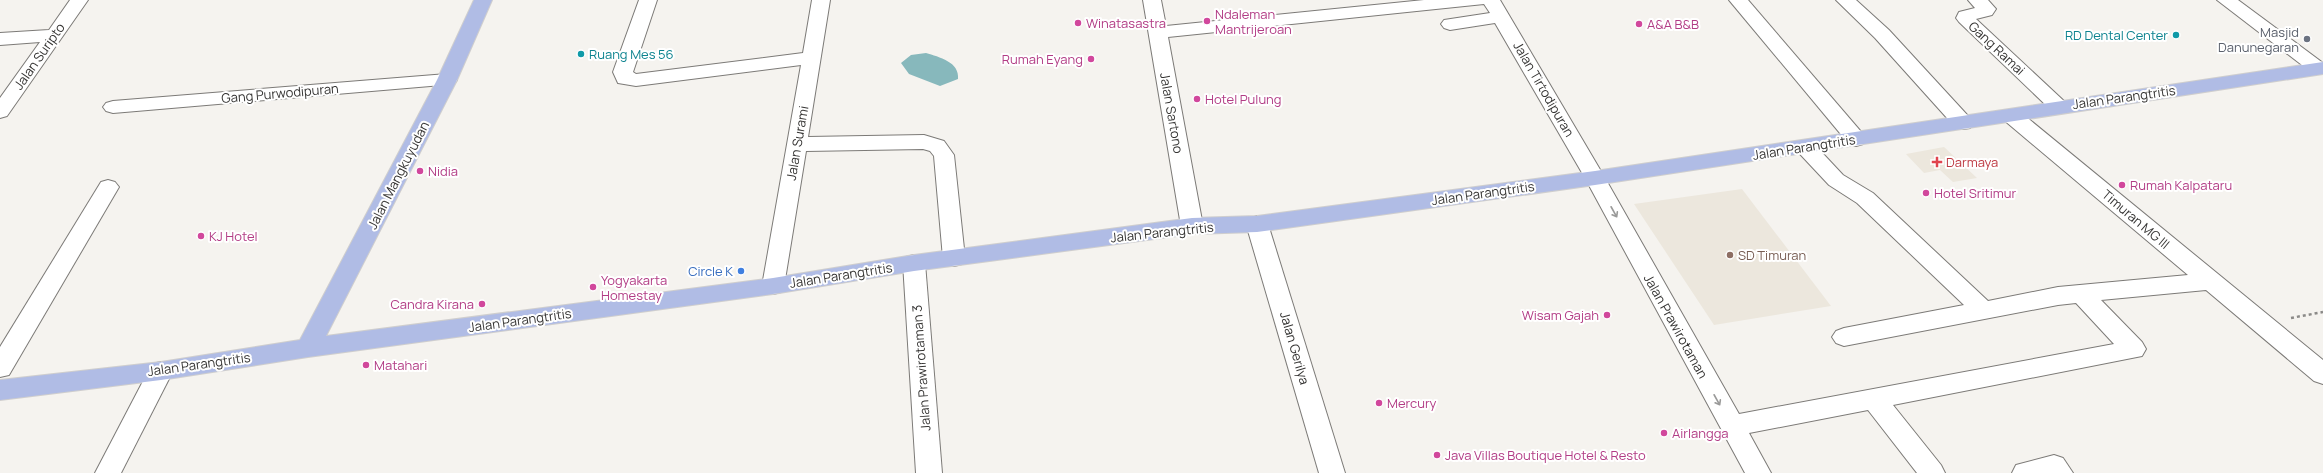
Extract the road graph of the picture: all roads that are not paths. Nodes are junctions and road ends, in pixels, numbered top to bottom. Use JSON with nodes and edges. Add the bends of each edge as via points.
{"nodes":[{"id":1,"x":82,"y":0,"type":"edge"},
{"id":2,"x":483,"y":0,"type":"edge"},
{"id":3,"x":648,"y":0,"type":"edge"},
{"id":4,"x":822,"y":0,"type":"edge"},
{"id":5,"x":1152,"y":0,"type":"edge"},
{"id":6,"x":1478,"y":0,"type":"edge"},
{"id":7,"x":1491,"y":0,"type":"edge"},
{"id":8,"x":1738,"y":0,"type":"edge"},
{"id":9,"x":1845,"y":0,"type":"edge"},
{"id":10,"x":1977,"y":0,"type":"edge"},
{"id":11,"x":2232,"y":0,"type":"edge"},
{"id":12,"x":1502,"y":17,"type":"junction"},
{"id":13,"x":1450,"y":24,"type":"dead end"},
{"id":14,"x":1158,"y":32,"type":"junction"},
{"id":15,"x":54,"y":35,"type":"junction"},
{"id":16,"x":0,"y":39,"type":"edge"},
{"id":17,"x":812,"y":58,"type":"junction"},
{"id":18,"x":2320,"y":68,"type":"edge"},
{"id":19,"x":447,"y":80,"type":"junction"},
{"id":20,"x":2058,"y":106,"type":"junction"},
{"id":21,"x":113,"y":107,"type":"dead end"},
{"id":22,"x":0,"y":112,"type":"edge"},
{"id":23,"x":2012,"y":116,"type":"junction"},
{"id":24,"x":1963,"y":123,"type":"junction"},
{"id":25,"x":1856,"y":139,"type":"junction"},
{"id":26,"x":797,"y":144,"type":"junction"},
{"id":27,"x":1806,"y":148,"type":"junction"},
{"id":28,"x":1595,"y":178,"type":"junction"},
{"id":29,"x":108,"y":187,"type":"dead end"},
{"id":30,"x":1257,"y":224,"type":"junction"},
{"id":31,"x":1192,"y":226,"type":"junction"},
{"id":32,"x":954,"y":258,"type":"junction"},
{"id":33,"x":914,"y":263,"type":"junction"},
{"id":34,"x":2210,"y":281,"type":"junction"},
{"id":35,"x":773,"y":286,"type":"junction"},
{"id":36,"x":2081,"y":294,"type":"junction"},
{"id":37,"x":1983,"y":310,"type":"junction"},
{"id":38,"x":1844,"y":337,"type":"dead end"},
{"id":39,"x":308,"y":348,"type":"junction"},
{"id":40,"x":0,"y":368,"type":"edge"},
{"id":41,"x":161,"y":371,"type":"junction"},
{"id":42,"x":2323,"y":374,"type":"edge"},
{"id":43,"x":0,"y":390,"type":"edge"},
{"id":44,"x":1874,"y":399,"type":"junction"},
{"id":45,"x":1731,"y":426,"type":"junction"},
{"id":46,"x":108,"y":473,"type":"edge"},
{"id":47,"x":929,"y":473,"type":"edge"},
{"id":48,"x":1332,"y":473,"type":"edge"},
{"id":49,"x":1758,"y":473,"type":"edge"},
{"id":50,"x":1932,"y":473,"type":"edge"},
{"id":51,"x":2025,"y":473,"type":"edge"},
{"id":52,"x":2060,"y":473,"type":"edge"}],
"edges":[{"from":1,"to":15,"type":"street","name":"Jalan Suripto"},
{"from":2,"to":19,"type":"main road","name":"Jalan Mangkuyudan"},
{"from":3,"to":17,"type":"street","via":[[623,72],[625,79],[636,80]]},
{"from":4,"to":17,"type":"street","name":"Jalan Surami"},
{"from":5,"to":14,"type":"street","name":"Jalan Sartono"},
{"from":6,"to":14,"type":"street"},
{"from":7,"to":12,"type":"street","name":"Jalan Tirtodipuran"},
{"from":8,"to":25,"type":"street"},
{"from":9,"to":24,"type":"street","via":[[1882,34]]},
{"from":10,"to":20,"type":"street","name":"Gang Ramai","via":[[1987,9],[1986,11],[1965,18]]},
{"from":11,"to":18,"type":"street"},
{"from":12,"to":13,"type":"street"},
{"from":12,"to":28,"type":"street","name":"Jalan Tirtodipuran"},
{"from":14,"to":31,"type":"street","name":"Jalan Sartono"},
{"from":15,"to":16,"type":"street"},
{"from":15,"to":22,"type":"street","name":"Jalan Suripto"},
{"from":17,"to":26,"type":"street","name":"Jalan Surami"},
{"from":18,"to":20,"type":"main road","name":"Jalan Parangtritis"},
{"from":19,"to":21,"type":"street","name":"Gang Purwodipuran"},
{"from":19,"to":39,"type":"main road","name":"Jalan Mangkuyudan"},
{"from":20,"to":23,"type":"main road","name":"Jalan Parangtritis"},
{"from":23,"to":24,"type":"main road","name":"Jalan Parangtritis"},
{"from":23,"to":34,"type":"street","name":"Timuran MG III"},
{"from":24,"to":25,"type":"main road","name":"Jalan Parangtritis"},
{"from":25,"to":27,"type":"main road","name":"Jalan Parangtritis"},
{"from":26,"to":32,"type":"street","via":[[924,142],[937,146],[944,155]]},
{"from":26,"to":35,"type":"street","name":"Jalan Surami"},
{"from":27,"to":28,"type":"main road","name":"Jalan Parangtritis"},
{"from":27,"to":37,"type":"street","via":[[1836,180],[1865,198]]},
{"from":28,"to":30,"type":"main road","name":"Jalan Parangtritis"},
{"from":28,"to":45,"type":"street","name":"Jalan Prawirotaman","one_way":true},
{"from":29,"to":40,"type":"street"},
{"from":30,"to":31,"type":"main road","name":"Jalan Parangtritis"},
{"from":30,"to":48,"type":"street","name":"Jalan Gerilya"},
{"from":31,"to":32,"type":"main road","name":"Jalan Parangtritis"},
{"from":32,"to":33,"type":"main road","name":"Jalan Parangtritis"},
{"from":33,"to":35,"type":"main road","name":"Jalan Parangtritis"},
{"from":33,"to":47,"type":"street","name":"Jalan Prawirotaman 3"},
{"from":34,"to":36,"type":"street"},
{"from":34,"to":42,"type":"street","name":"Timuran MG III"},
{"from":35,"to":39,"type":"main road","name":"Jalan Parangtritis"},
{"from":36,"to":37,"type":"street"},
{"from":36,"to":44,"type":"street","via":[[2134,348]]},
{"from":37,"to":38,"type":"street"},
{"from":39,"to":41,"type":"main road","name":"Jalan Parangtritis"},
{"from":41,"to":43,"type":"main road","name":"Jalan Parangtritis"},
{"from":41,"to":46,"type":"street"},
{"from":44,"to":45,"type":"street"},
{"from":44,"to":50,"type":"street"},
{"from":45,"to":49,"type":"street","name":"Jalan Prawirotaman"},
{"from":51,"to":52,"type":"street","via":[[2054,466]]}]}
